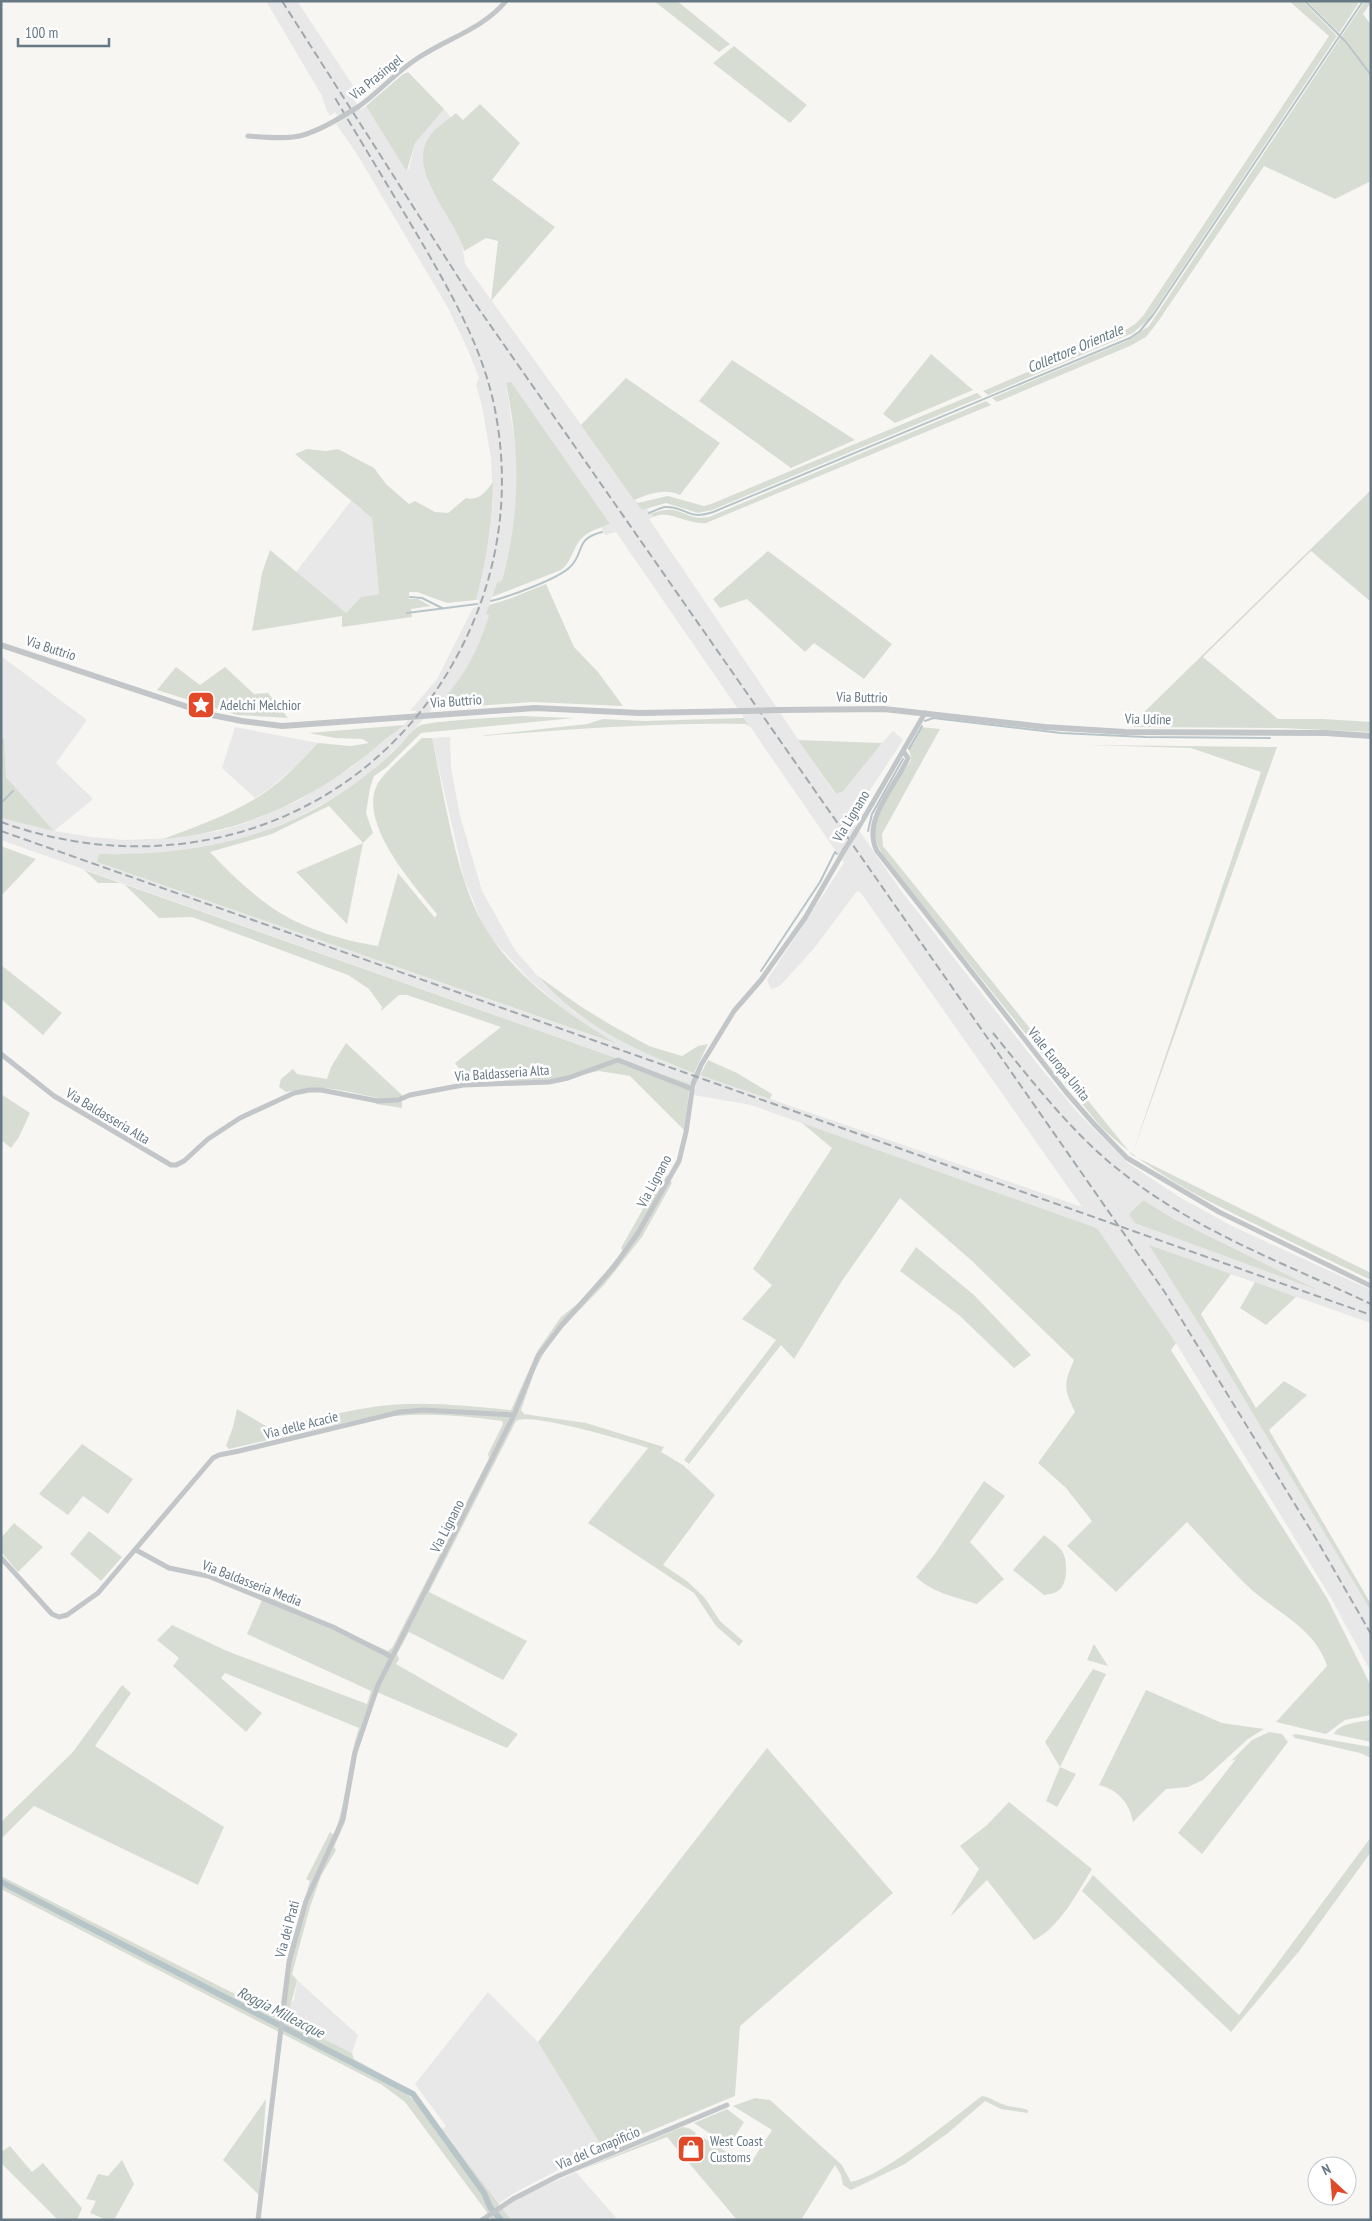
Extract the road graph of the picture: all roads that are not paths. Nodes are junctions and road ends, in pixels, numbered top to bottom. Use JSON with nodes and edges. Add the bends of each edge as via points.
{"nodes":[{"id":1,"x":506,"y":1,"type":"edge"},
{"id":2,"x":248,"y":136,"type":"dead end"},
{"id":3,"x":1,"y":644,"type":"edge"},
{"id":4,"x":925,"y":712,"type":"junction"},
{"id":5,"x":1371,"y":736,"type":"edge"},
{"id":6,"x":903,"y":751,"type":"junction"},
{"id":7,"x":1,"y":1054,"type":"edge"},
{"id":8,"x":692,"y":1088,"type":"junction"},
{"id":9,"x":1371,"y":1286,"type":"edge"},
{"id":10,"x":514,"y":1415,"type":"junction"},
{"id":11,"x":136,"y":1550,"type":"junction"},
{"id":12,"x":1,"y":1558,"type":"edge"},
{"id":13,"x":392,"y":1658,"type":"junction"},
{"id":14,"x":727,"y":2106,"type":"dead end"},
{"id":15,"x":258,"y":2220,"type":"edge"},
{"id":16,"x":482,"y":2220,"type":"edge"}],
"edges":[{"from":1,"to":2,"type":"street","name":"Via Prasingel","bridge":true,"via":[[482,23],[416,59],[358,107],[320,130],[294,138]]},
{"from":3,"to":4,"type":"street","name":"Via Buttrio","bridge":true,"via":[[174,703],[229,718],[282,726],[535,708],[640,713],[884,709]]},
{"from":4,"to":5,"type":"street","name":"Via Udine","via":[[1045,727],[1126,732]]},
{"from":4,"to":6,"type":"street","name":"Via Lignano"},
{"from":6,"to":8,"type":"street","name":"Via Lignano","bridge":true,"via":[[805,918],[760,982],[742,1000],[715,1041]]},
{"from":6,"to":9,"type":"street","name":"Viale Europa Unita","via":[[908,758],[874,821],[872,834],[877,851],[1028,1045],[1094,1124],[1131,1161],[1186,1194]]},
{"from":7,"to":8,"type":"street","name":"Via Baldasseria Alta","via":[[54,1096],[176,1165],[240,1118],[278,1099],[309,1090],[378,1101],[398,1100],[463,1085],[549,1082],[618,1060]]},
{"from":8,"to":10,"type":"street","name":"Via Lignano","via":[[683,1147],[673,1172],[638,1233],[613,1268],[538,1356]]},
{"from":10,"to":11,"type":"street","name":"Via delle Acacie","via":[[423,1410],[400,1412],[239,1452],[219,1454]]},
{"from":10,"to":13,"type":"street","name":"Via Lignano"},
{"from":11,"to":12,"type":"street","via":[[98,1593],[73,1612],[60,1617],[52,1614]]},
{"from":11,"to":13,"type":"street","name":"Via Baldasseria Media","via":[[170,1568],[208,1576],[333,1627]]},
{"from":13,"to":15,"type":"street","name":"Via dei Prati","via":[[378,1685],[355,1752],[343,1819],[306,1901],[289,1962]]},
{"from":14,"to":16,"type":"street","name":"Via del Canapificio","via":[[558,2176]]}]}
